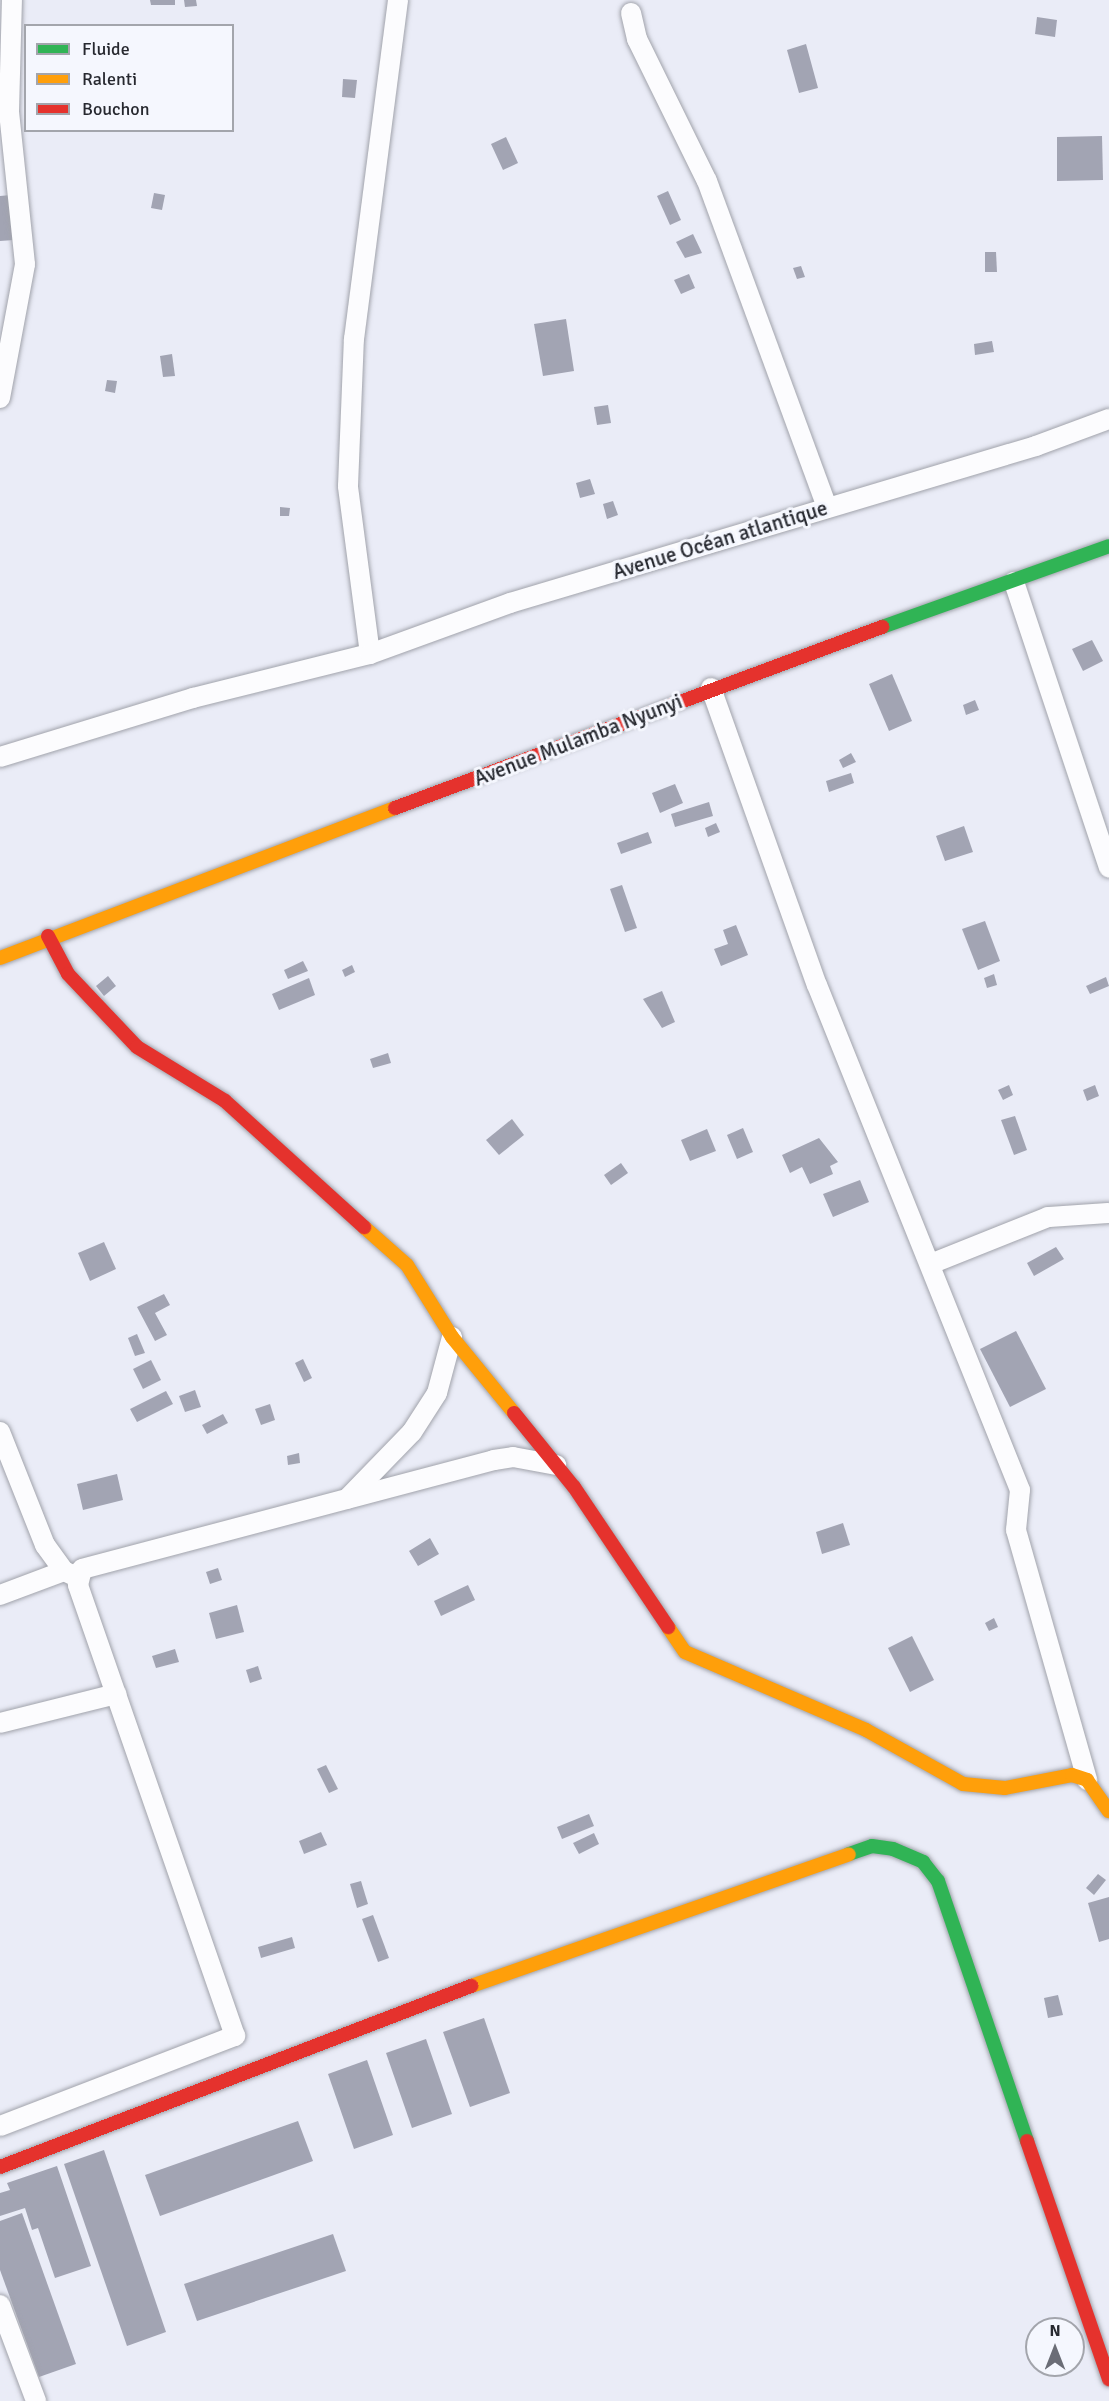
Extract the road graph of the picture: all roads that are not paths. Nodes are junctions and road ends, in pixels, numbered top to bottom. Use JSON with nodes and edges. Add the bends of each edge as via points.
{"nodes":[{"id":1,"x":12,"y":0,"type":"edge"},
{"id":2,"x":398,"y":0,"type":"edge"},
{"id":3,"x":631,"y":13,"type":"dead end"},
{"id":4,"x":0,"y":398,"type":"edge"},
{"id":5,"x":1109,"y":419,"type":"edge"},
{"id":6,"x":827,"y":508,"type":"junction"},
{"id":7,"x":1109,"y":546,"type":"edge"},
{"id":8,"x":1014,"y":582,"type":"junction"},
{"id":9,"x":370,"y":654,"type":"junction"},
{"id":10,"x":711,"y":688,"type":"junction"},
{"id":11,"x":0,"y":757,"type":"edge"},
{"id":12,"x":1109,"y":868,"type":"edge"},
{"id":13,"x":48,"y":936,"type":"junction"},
{"id":14,"x":0,"y":958,"type":"edge"},
{"id":15,"x":1109,"y":1213,"type":"edge"},
{"id":16,"x":933,"y":1263,"type":"junction"},
{"id":17,"x":452,"y":1336,"type":"junction"},
{"id":18,"x":0,"y":1432,"type":"edge"},
{"id":19,"x":556,"y":1465,"type":"junction"},
{"id":20,"x":342,"y":1502,"type":"junction"},
{"id":21,"x":70,"y":1574,"type":"junction"},
{"id":22,"x":0,"y":1596,"type":"edge"},
{"id":23,"x":116,"y":1694,"type":"junction"},
{"id":24,"x":0,"y":1723,"type":"edge"},
{"id":25,"x":1087,"y":1780,"type":"junction"},
{"id":26,"x":1109,"y":1811,"type":"edge"},
{"id":27,"x":0,"y":2126,"type":"edge"},
{"id":28,"x":0,"y":2167,"type":"edge"},
{"id":29,"x":0,"y":2305,"type":"edge"},
{"id":30,"x":1109,"y":2379,"type":"edge"},
{"id":31,"x":36,"y":2401,"type":"edge"}],
"edges":[{"from":1,"to":4,"type":"street","via":[[9,112],[25,264]]},
{"from":2,"to":9,"type":"street","via":[[354,339],[348,486]]},
{"from":3,"to":6,"type":"street","via":[[638,39],[707,181]]},
{"from":5,"to":6,"type":"street","name":"Avenue Océan atlantique"},
{"from":6,"to":9,"type":"street","name":"Avenue Océan atlantique","via":[[510,603]]},
{"from":7,"to":8,"type":"street","name":"Avenue Mulamba Nyunyi"},
{"from":8,"to":10,"type":"street","name":"Avenue Mulamba Nyunyi"},
{"from":8,"to":12,"type":"street"},
{"from":9,"to":11,"type":"street","name":"Avenue Océan atlantique"},
{"from":10,"to":13,"type":"street","name":"Avenue Mulamba Nyunyi","via":[[549,754]]},
{"from":10,"to":16,"type":"street","via":[[817,985]]},
{"from":13,"to":14,"type":"street","name":"Avenue Mulamba Nyunyi"},
{"from":13,"to":17,"type":"street","via":[[68,974],[137,1047],[225,1101],[407,1265]]},
{"from":15,"to":16,"type":"street","via":[[1048,1217]]},
{"from":16,"to":25,"type":"street","via":[[1020,1490],[1016,1530]]},
{"from":17,"to":19,"type":"street"},
{"from":17,"to":20,"type":"street","via":[[437,1393],[412,1432]]},
{"from":18,"to":21,"type":"street","via":[[41,1536]]},
{"from":19,"to":20,"type":"street","via":[[504,1458]]},
{"from":19,"to":25,"type":"street","via":[[685,1652],[738,1679],[866,1730],[963,1784],[1005,1788],[1072,1775]]},
{"from":20,"to":21,"type":"street"},
{"from":21,"to":22,"type":"street"},
{"from":21,"to":23,"type":"street"},
{"from":23,"to":24,"type":"street"},
{"from":23,"to":27,"type":"street","via":[[235,2036]]},
{"from":25,"to":26,"type":"street"},
{"from":28,"to":30,"type":"street","via":[[535,1962],[872,1846],[893,1849],[923,1862],[938,1881]]},
{"from":29,"to":31,"type":"street"}]}
